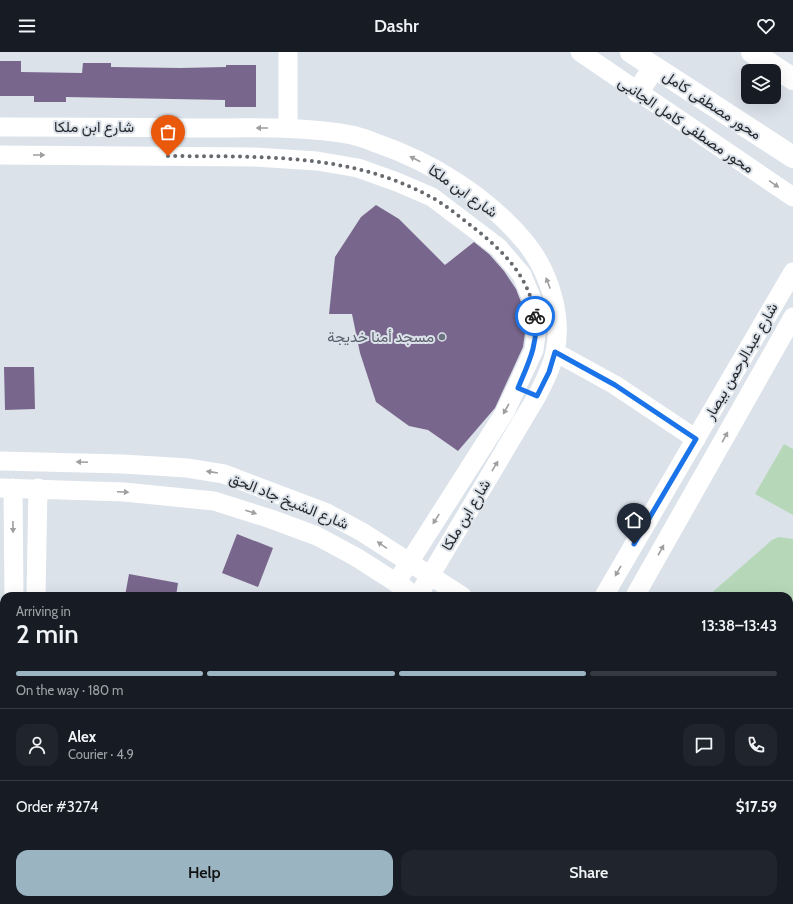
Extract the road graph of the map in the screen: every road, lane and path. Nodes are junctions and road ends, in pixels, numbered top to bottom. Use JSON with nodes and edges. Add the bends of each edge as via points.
{"nodes":[{"id":1,"x":288,"y":52,"type":"edge"},
{"id":2,"x":580,"y":52,"type":"edge"},
{"id":3,"x":631,"y":52,"type":"edge"},
{"id":4,"x":752,"y":52,"type":"edge"},
{"id":5,"x":654,"y":67,"type":"junction"},
{"id":6,"x":793,"y":79,"type":"edge"},
{"id":7,"x":638,"y":92,"type":"junction"},
{"id":8,"x":0,"y":127,"type":"edge"},
{"id":9,"x":288,"y":128,"type":"junction"},
{"id":10,"x":0,"y":155,"type":"edge"},
{"id":11,"x":793,"y":157,"type":"edge"},
{"id":12,"x":793,"y":197,"type":"edge"},
{"id":13,"x":793,"y":272,"type":"edge"},
{"id":14,"x":793,"y":317,"type":"edge"},
{"id":15,"x":555,"y":352,"type":"junction"},
{"id":16,"x":518,"y":388,"type":"junction"},
{"id":17,"x":537,"y":396,"type":"junction"},
{"id":18,"x":696,"y":439,"type":"junction"},
{"id":19,"x":0,"y":460,"type":"edge"},
{"id":20,"x":6,"y":488,"type":"edge"},
{"id":21,"x":38,"y":488,"type":"junction"},
{"id":22,"x":408,"y":562,"type":"junction"},
{"id":23,"x":431,"y":575,"type":"junction"},
{"id":24,"x":396,"y":583,"type":"junction"},
{"id":25,"x":14,"y":592,"type":"edge"},
{"id":26,"x":36,"y":592,"type":"edge"},
{"id":27,"x":411,"y":592,"type":"edge"},
{"id":28,"x":420,"y":592,"type":"edge"},
{"id":29,"x":456,"y":592,"type":"edge"},
{"id":30,"x":606,"y":592,"type":"edge"},
{"id":31,"x":637,"y":592,"type":"edge"}],
"edges":[{"from":1,"to":9,"type":"street"},
{"from":2,"to":7,"type":"street","name":"محور مصطفى كامل الجانبى"},
{"from":3,"to":5,"type":"main road","name":"محور مصطفى كامل"},
{"from":4,"to":6,"type":"main road"},
{"from":5,"to":7,"type":"main road"},
{"from":5,"to":11,"type":"main road","name":"محور مصطفى كامل"},
{"from":7,"to":12,"type":"street","name":"محور مصطفى كامل الجانبى","one_way":true},
{"from":9,"to":8,"type":"street","name":"شارع ابن ملكا","one_way":true},
{"from":15,"to":9,"type":"street","name":"شارع ابن ملكا","one_way":true,"via":[[557,328],[552,295],[540,263],[516,232],[484,202],[441,173],[398,150],[353,135]]},
{"from":10,"to":16,"type":"street","name":"شارع ابن ملكا","one_way":true,"via":[[255,157],[318,161],[358,168],[425,194],[498,247],[522,275],[534,304],[537,326],[534,350]]},
{"from":13,"to":18,"type":"street","name":"شارع عبدالرحمن بيصار"},
{"from":31,"to":14,"type":"street","name":"شارع عبدالرحمن بيصار","one_way":true},
{"from":15,"to":17,"type":"street","name":"شارع ابن ملكا","via":[[549,372]]},
{"from":15,"to":18,"type":"street","via":[[615,385]]},
{"from":16,"to":17,"type":"street"},
{"from":16,"to":22,"type":"street","name":"شارع ابن ملكا","one_way":true},
{"from":23,"to":17,"type":"street","name":"شارع ابن ملكا","one_way":true},
{"from":18,"to":30,"type":"street","name":"شارع عبدالرحمن بيصار","one_way":true},
{"from":22,"to":19,"type":"street","name":"شارع الشيخ جاد الحق","one_way":true,"via":[[327,513],[224,474],[187,468],[124,464]]},
{"from":20,"to":21,"type":"street","name":"شارع الشيخ جاد الحق"},
{"from":20,"to":25,"type":"street","one_way":true},
{"from":21,"to":24,"type":"street","name":"شارع الشيخ جاد الحق","one_way":true,"via":[[124,492],[214,501],[271,518],[317,536]]},
{"from":21,"to":26,"type":"street"},
{"from":22,"to":23,"type":"street","name":"شارع الشيخ جاد الحق"},
{"from":22,"to":24,"type":"street","name":"شارع ابن ملكا"},
{"from":23,"to":28,"type":"street","name":"شارع ابن ملكا"},
{"from":23,"to":29,"type":"street","name":"شارع الشيخ جاد الحق"},
{"from":24,"to":27,"type":"street","name":"شارع الشيخ جاد الحق"}]}
